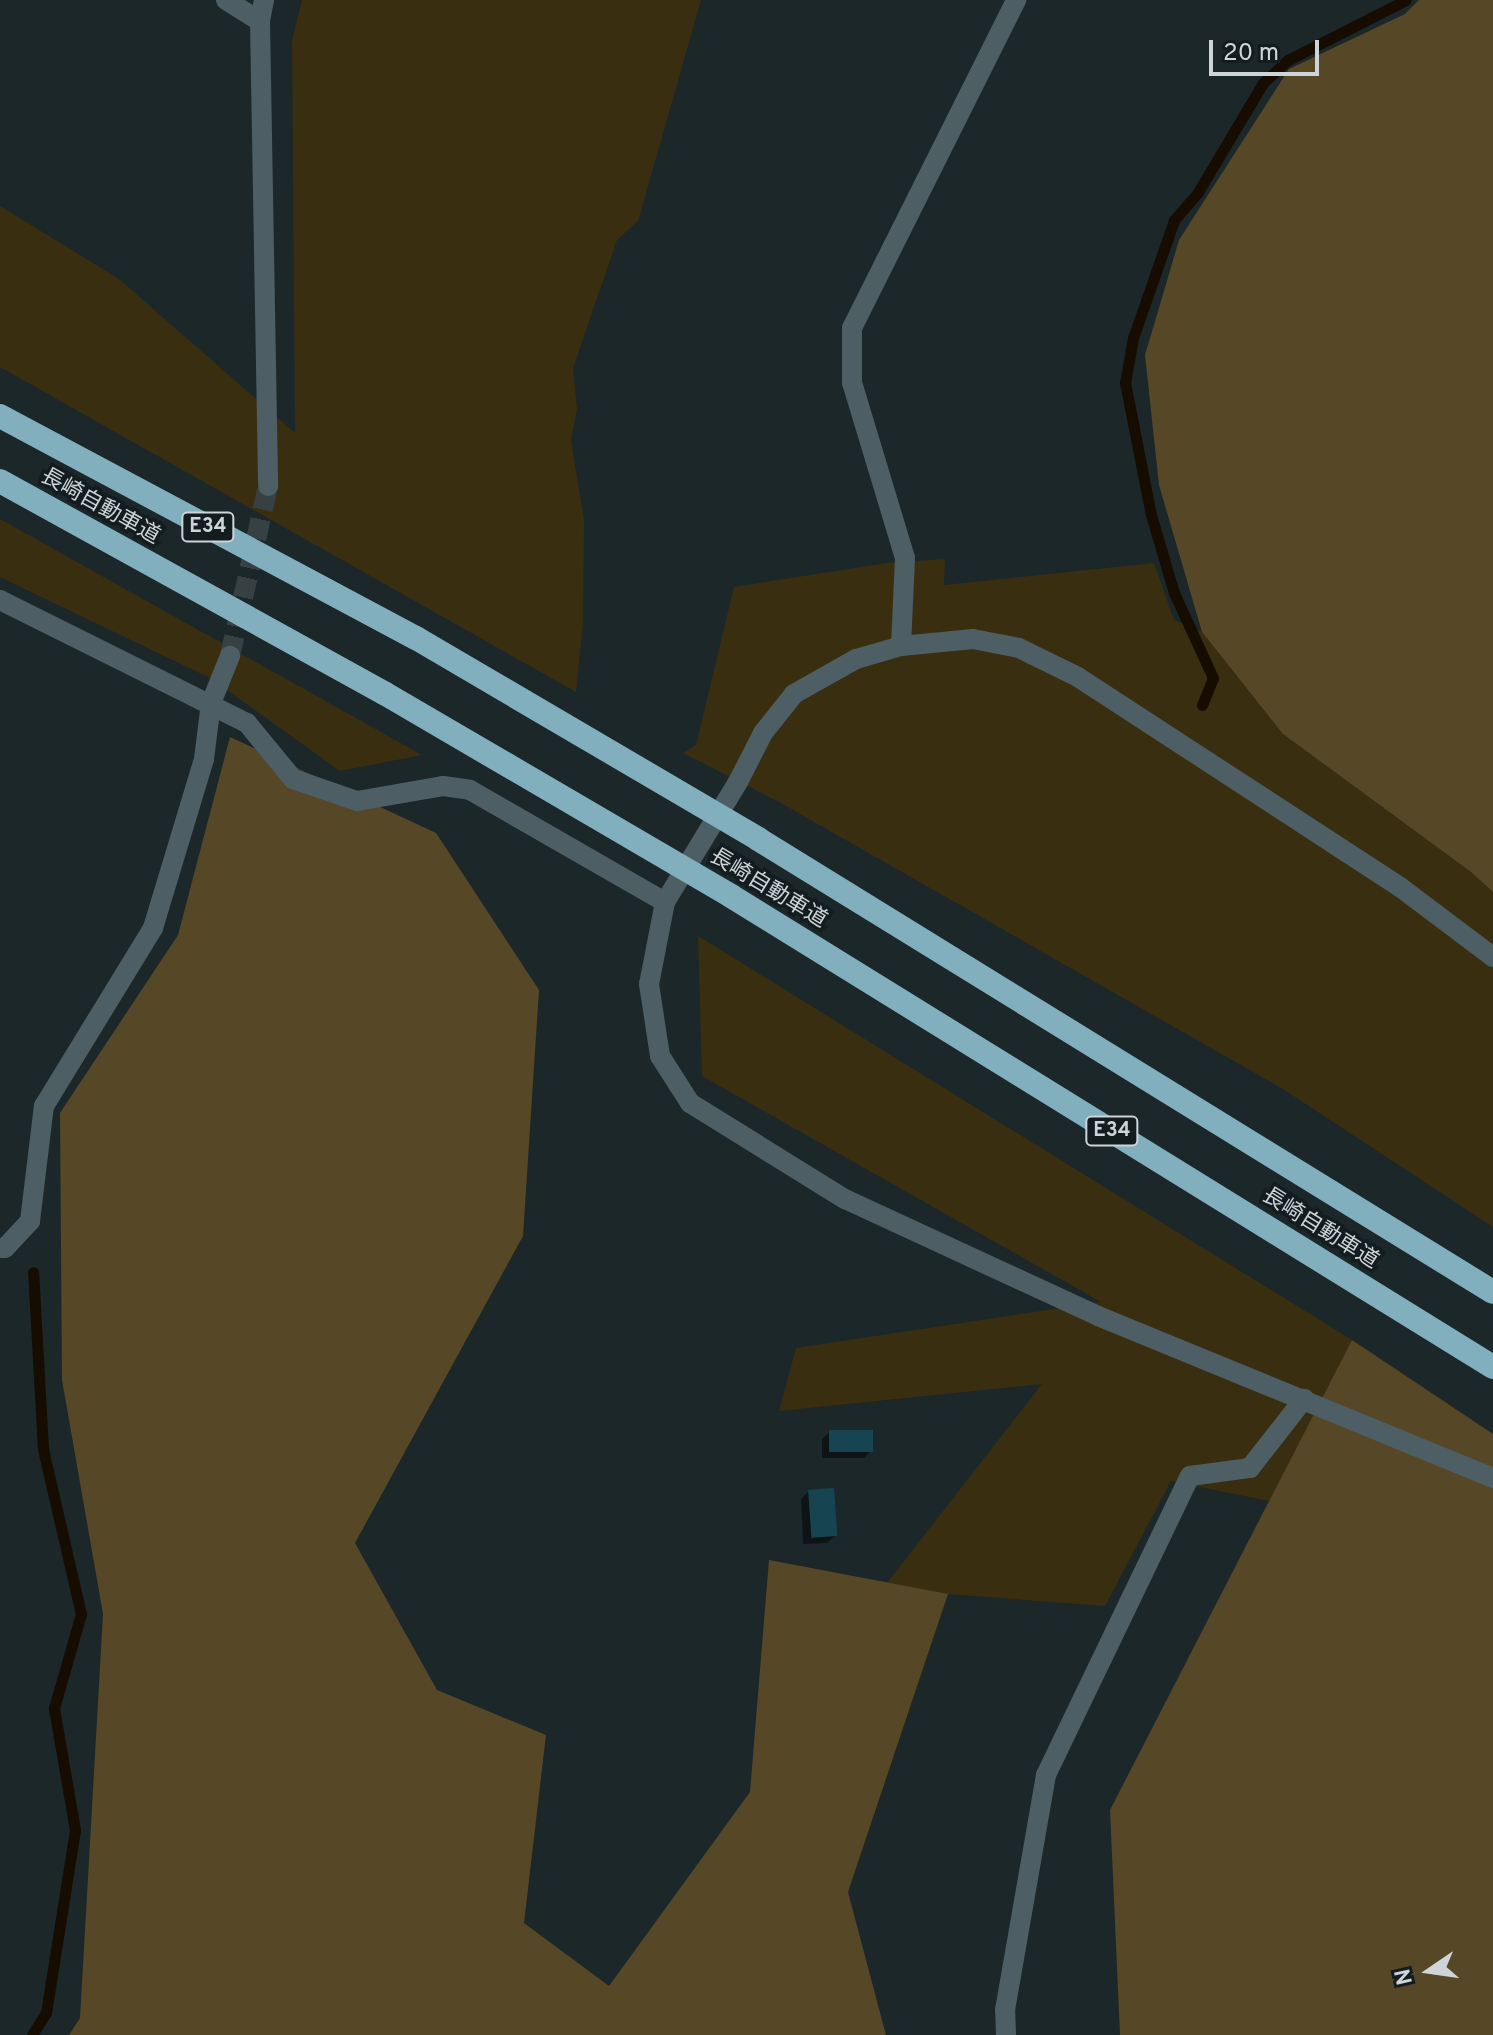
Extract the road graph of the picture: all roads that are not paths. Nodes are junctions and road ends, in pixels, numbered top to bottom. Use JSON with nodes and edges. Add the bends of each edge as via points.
{"nodes":[{"id":1,"x":226,"y":0,"type":"edge"},
{"id":2,"x":264,"y":0,"type":"edge"},
{"id":3,"x":1016,"y":0,"type":"edge"},
{"id":4,"x":260,"y":21,"type":"junction"},
{"id":5,"x":0,"y":416,"type":"edge"},
{"id":6,"x":0,"y":481,"type":"edge"},
{"id":7,"x":268,"y":486,"type":"tunnel mouth"},
{"id":8,"x":0,"y":600,"type":"edge"},
{"id":9,"x":901,"y":646,"type":"junction"},
{"id":10,"x":230,"y":656,"type":"tunnel mouth"},
{"id":11,"x":211,"y":703,"type":"junction"},
{"id":12,"x":665,"y":902,"type":"junction"},
{"id":13,"x":1493,"y":957,"type":"edge"},
{"id":14,"x":0,"y":1248,"type":"edge"},
{"id":15,"x":1493,"y":1292,"type":"edge"},
{"id":16,"x":1493,"y":1367,"type":"edge"},
{"id":17,"x":1304,"y":1399,"type":"junction"},
{"id":18,"x":1493,"y":1478,"type":"edge"},
{"id":19,"x":1006,"y":2035,"type":"edge"}],
"edges":[{"from":1,"to":4,"type":"street"},
{"from":2,"to":4,"type":"street"},
{"from":3,"to":9,"type":"street","via":[[852,328],[852,383],[905,558]]},
{"from":4,"to":7,"type":"street"},
{"from":5,"to":15,"type":"highway","name":"長崎自動車道","number":"E34","bridge":true,"via":[[416,638],[758,839]]},
{"from":6,"to":16,"type":"highway","name":"長崎自動車道","number":"E34","bridge":true,"via":[[384,693],[731,896]]},
{"from":8,"to":11,"type":"street"},
{"from":9,"to":12,"type":"street","via":[[856,659],[794,694],[763,733]]},
{"from":9,"to":13,"type":"street","via":[[973,639],[1019,648],[1078,677],[1400,887]]},
{"from":10,"to":11,"type":"street"},
{"from":11,"to":12,"type":"street","via":[[247,723],[293,779],[357,801],[443,786],[470,790]]},
{"from":11,"to":14,"type":"street","via":[[204,759],[153,928],[44,1106],[30,1221]]},
{"from":12,"to":17,"type":"street","via":[[649,984],[660,1056],[690,1103],[845,1199],[1098,1316]]},
{"from":17,"to":18,"type":"street"},
{"from":17,"to":19,"type":"street","via":[[1250,1468],[1190,1476],[1046,1775],[1005,2010]]}]}
